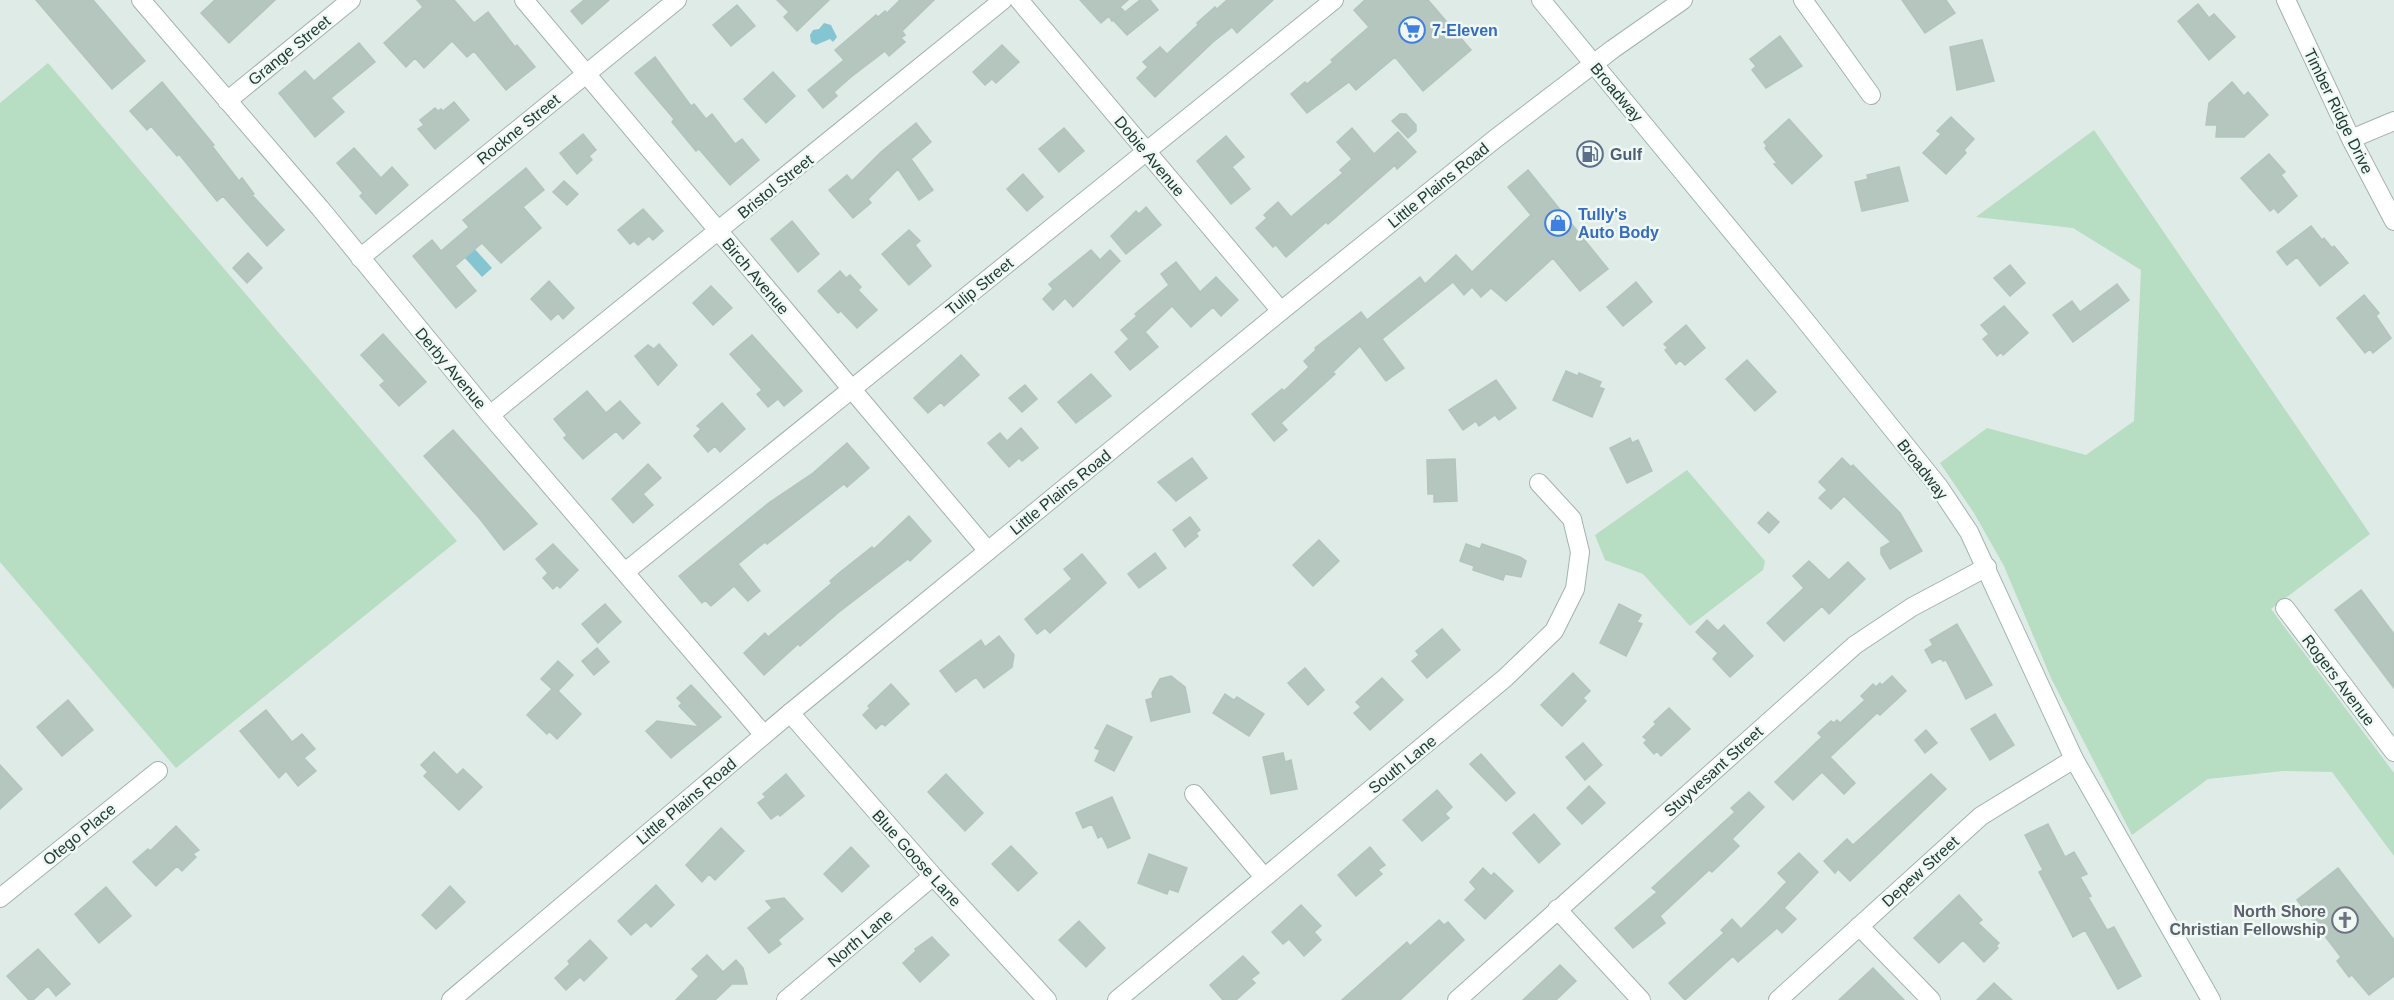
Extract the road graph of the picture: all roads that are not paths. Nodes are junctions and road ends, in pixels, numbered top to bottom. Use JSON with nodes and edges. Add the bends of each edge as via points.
{"nodes":[{"id":1,"x":141,"y":0,"type":"edge"},
{"id":2,"x":351,"y":0,"type":"edge"},
{"id":3,"x":524,"y":0,"type":"edge"},
{"id":4,"x":677,"y":0,"type":"edge"},
{"id":5,"x":1003,"y":0,"type":"edge"},
{"id":6,"x":1019,"y":0,"type":"edge"},
{"id":7,"x":1334,"y":0,"type":"edge"},
{"id":8,"x":1541,"y":0,"type":"edge"},
{"id":9,"x":1683,"y":0,"type":"edge"},
{"id":10,"x":1803,"y":0,"type":"edge"},
{"id":11,"x":2286,"y":0,"type":"edge"},
{"id":12,"x":1594,"y":64,"type":"junction"},
{"id":13,"x":586,"y":73,"type":"junction"},
{"id":14,"x":1871,"y":95,"type":"dead end"},
{"id":15,"x":227,"y":101,"type":"junction"},
{"id":16,"x":2394,"y":121,"type":"edge"},
{"id":17,"x":2351,"y":139,"type":"junction"},
{"id":18,"x":1146,"y":151,"type":"junction"},
{"id":19,"x":2394,"y":221,"type":"edge"},
{"id":20,"x":719,"y":232,"type":"junction"},
{"id":21,"x":360,"y":258,"type":"junction"},
{"id":22,"x":1281,"y":311,"type":"junction"},
{"id":23,"x":851,"y":389,"type":"junction"},
{"id":24,"x":490,"y":415,"type":"junction"},
{"id":25,"x":1539,"y":483,"type":"dead end"},
{"id":26,"x":988,"y":551,"type":"junction"},
{"id":27,"x":1987,"y":567,"type":"junction"},
{"id":28,"x":625,"y":572,"type":"junction"},
{"id":29,"x":2285,"y":608,"type":"dead end"},
{"id":30,"x":790,"y":713,"type":"junction"},
{"id":31,"x":764,"y":735,"type":"junction"},
{"id":32,"x":2394,"y":752,"type":"edge"},
{"id":33,"x":2074,"y":759,"type":"junction"},
{"id":34,"x":158,"y":771,"type":"dead end"},
{"id":35,"x":1194,"y":794,"type":"dead end"},
{"id":36,"x":933,"y":876,"type":"junction"},
{"id":37,"x":1264,"y":877,"type":"junction"},
{"id":38,"x":0,"y":898,"type":"edge"},
{"id":39,"x":1557,"y":909,"type":"junction"},
{"id":40,"x":1859,"y":926,"type":"junction"},
{"id":41,"x":451,"y":1000,"type":"edge"},
{"id":42,"x":786,"y":1000,"type":"edge"},
{"id":43,"x":1047,"y":1000,"type":"edge"},
{"id":44,"x":1117,"y":1000,"type":"edge"},
{"id":45,"x":1457,"y":1000,"type":"edge"},
{"id":46,"x":1641,"y":1000,"type":"edge"},
{"id":47,"x":1778,"y":1000,"type":"edge"},
{"id":48,"x":1931,"y":1000,"type":"edge"},
{"id":49,"x":2211,"y":1000,"type":"edge"}],
"edges":[{"from":1,"to":15,"type":"street","name":"Derby Avenue"},
{"from":2,"to":15,"type":"street","name":"Grange Street"},
{"from":3,"to":13,"type":"street","name":"Birch Avenue"},
{"from":4,"to":13,"type":"street","name":"Rockne Street"},
{"from":5,"to":20,"type":"street","name":"Bristol Street"},
{"from":6,"to":18,"type":"street","name":"Dobie Avenue"},
{"from":7,"to":18,"type":"street","name":"Tulip Street"},
{"from":8,"to":12,"type":"street","name":"Broadway"},
{"from":9,"to":12,"type":"street","name":"Little Plains Road"},
{"from":10,"to":14,"type":"street"},
{"from":11,"to":17,"type":"street","name":"Timber Ridge Drive"},
{"from":12,"to":22,"type":"street","name":"Little Plains Road"},
{"from":12,"to":27,"type":"street","name":"Broadway","via":[[1939,487]]},
{"from":13,"to":20,"type":"street","name":"Birch Avenue"},
{"from":13,"to":21,"type":"street","name":"Rockne Street"},
{"from":15,"to":21,"type":"street","name":"Derby Avenue"},
{"from":16,"to":17,"type":"street"},
{"from":17,"to":19,"type":"street","name":"Timber Ridge Drive"},
{"from":18,"to":22,"type":"street","name":"Dobie Avenue"},
{"from":18,"to":23,"type":"street","name":"Tulip Street"},
{"from":20,"to":23,"type":"street","name":"Birch Avenue"},
{"from":20,"to":24,"type":"street","name":"Bristol Street"},
{"from":21,"to":24,"type":"street","name":"Derby Avenue"},
{"from":22,"to":26,"type":"street","name":"Little Plains Road"},
{"from":23,"to":26,"type":"street","name":"Birch Avenue"},
{"from":23,"to":28,"type":"street","name":"Tulip Street"},
{"from":24,"to":28,"type":"street","name":"Derby Avenue"},
{"from":25,"to":37,"type":"street","name":"South Lane","via":[[1572,519],[1580,552],[1575,589],[1554,631],[1505,678]]},
{"from":26,"to":30,"type":"street","name":"Little Plains Road"},
{"from":27,"to":33,"type":"street","name":"Broadway"},
{"from":27,"to":39,"type":"street","name":"Stuyvesant Street","via":[[1911,607],[1855,645]]},
{"from":28,"to":31,"type":"street","name":"Derby Avenue"},
{"from":29,"to":32,"type":"street","name":"Rogers Avenue"},
{"from":30,"to":31,"type":"street","name":"Little Plains Road"},
{"from":30,"to":36,"type":"street","name":"Blue Goose Lane"},
{"from":31,"to":41,"type":"street","name":"Little Plains Road"},
{"from":33,"to":40,"type":"street","name":"Depew Street","via":[[1981,816]]},
{"from":33,"to":49,"type":"street","name":"Broadway"},
{"from":34,"to":38,"type":"street","name":"Otego Place"},
{"from":35,"to":37,"type":"street"},
{"from":36,"to":42,"type":"street","name":"North Lane"},
{"from":36,"to":43,"type":"street","name":"Blue Goose Lane"},
{"from":37,"to":44,"type":"street","name":"South Lane"},
{"from":39,"to":45,"type":"street","name":"Stuyvesant Street"},
{"from":39,"to":46,"type":"street"},
{"from":40,"to":47,"type":"street","name":"Depew Street"},
{"from":40,"to":48,"type":"street"}]}
